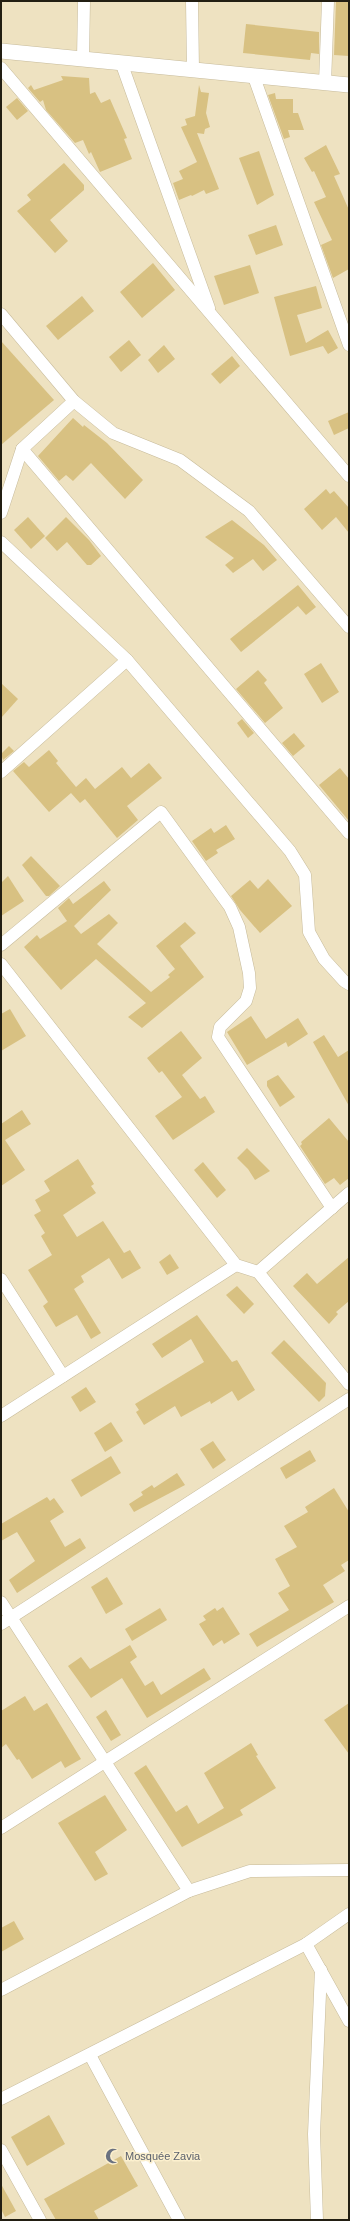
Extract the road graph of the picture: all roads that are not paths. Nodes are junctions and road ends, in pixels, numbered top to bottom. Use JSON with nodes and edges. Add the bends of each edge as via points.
{"nodes":[{"id":1,"x":84,"y":1,"type":"edge"},
{"id":2,"x":192,"y":1,"type":"edge"},
{"id":3,"x":328,"y":1,"type":"edge"},
{"id":4,"x":1,"y":50,"type":"edge"},
{"id":5,"x":83,"y":59,"type":"junction"},
{"id":6,"x":121,"y":62,"type":"junction"},
{"id":7,"x":1,"y":68,"type":"edge"},
{"id":8,"x":193,"y":70,"type":"junction"},
{"id":9,"x":254,"y":77,"type":"junction"},
{"id":10,"x":325,"y":83,"type":"junction"},
{"id":11,"x":349,"y":85,"type":"edge"},
{"id":12,"x":1,"y":314,"type":"edge"},
{"id":13,"x":212,"y":315,"type":"junction"},
{"id":14,"x":349,"y":345,"type":"edge"},
{"id":15,"x":74,"y":401,"type":"junction"},
{"id":16,"x":22,"y":449,"type":"junction"},
{"id":17,"x":349,"y":476,"type":"edge"},
{"id":18,"x":4,"y":495,"type":"edge"},
{"id":19,"x":1,"y":513,"type":"edge"},
{"id":20,"x":1,"y":542,"type":"edge"},
{"id":21,"x":349,"y":627,"type":"edge"},
{"id":22,"x":127,"y":660,"type":"junction"},
{"id":23,"x":1,"y":772,"type":"edge"},
{"id":24,"x":349,"y":833,"type":"edge"},
{"id":25,"x":1,"y":945,"type":"edge"},
{"id":26,"x":1,"y":964,"type":"edge"},
{"id":27,"x":349,"y":984,"type":"edge"},
{"id":28,"x":348,"y":1196,"type":"edge"},
{"id":29,"x":332,"y":1208,"type":"junction"},
{"id":30,"x":236,"y":1266,"type":"junction"},
{"id":31,"x":258,"y":1272,"type":"junction"},
{"id":32,"x":1,"y":1279,"type":"edge"},
{"id":33,"x":63,"y":1376,"type":"junction"},
{"id":34,"x":349,"y":1384,"type":"edge"},
{"id":35,"x":349,"y":1399,"type":"edge"},
{"id":36,"x":1,"y":1416,"type":"edge"},
{"id":37,"x":1,"y":1602,"type":"edge"},
{"id":38,"x":349,"y":1606,"type":"edge"},
{"id":39,"x":6,"y":1621,"type":"edge"},
{"id":40,"x":105,"y":1762,"type":"junction"},
{"id":41,"x":1,"y":1828,"type":"edge"},
{"id":42,"x":349,"y":1870,"type":"edge"},
{"id":43,"x":190,"y":1891,"type":"junction"},
{"id":44,"x":349,"y":1914,"type":"edge"},
{"id":45,"x":306,"y":1944,"type":"junction"},
{"id":46,"x":321,"y":1970,"type":"junction"},
{"id":47,"x":1,"y":1990,"type":"edge"},
{"id":48,"x":349,"y":2021,"type":"edge"},
{"id":49,"x":90,"y":2055,"type":"junction"},
{"id":50,"x":1,"y":2100,"type":"edge"},
{"id":51,"x":1,"y":2150,"type":"edge"},
{"id":52,"x":40,"y":2220,"type":"edge"},
{"id":53,"x":179,"y":2220,"type":"edge"},
{"id":54,"x":317,"y":2220,"type":"edge"}],
"edges":[{"from":1,"to":5,"type":"street"},
{"from":2,"to":8,"type":"street"},
{"from":3,"to":10,"type":"street"},
{"from":4,"to":5,"type":"street"},
{"from":5,"to":6,"type":"street"},
{"from":6,"to":8,"type":"street"},
{"from":6,"to":13,"type":"street"},
{"from":7,"to":13,"type":"street"},
{"from":8,"to":9,"type":"street"},
{"from":9,"to":10,"type":"street"},
{"from":9,"to":14,"type":"street"},
{"from":10,"to":11,"type":"street"},
{"from":12,"to":15,"type":"street"},
{"from":13,"to":17,"type":"street"},
{"from":15,"to":16,"type":"street"},
{"from":15,"to":21,"type":"street","via":[[113,434],[180,460],[249,511]]},
{"from":16,"to":18,"type":"street"},
{"from":16,"to":24,"type":"street"},
{"from":18,"to":19,"type":"street"},
{"from":20,"to":22,"type":"street"},
{"from":22,"to":23,"type":"street"},
{"from":22,"to":27,"type":"street","via":[[290,851],[305,875],[309,932],[324,959]]},
{"from":25,"to":29,"type":"street","via":[[160,812],[230,907],[239,927],[250,988],[246,1001],[220,1026],[218,1037]]},
{"from":26,"to":30,"type":"street"},
{"from":28,"to":29,"type":"street"},
{"from":29,"to":31,"type":"street"},
{"from":30,"to":31,"type":"street"},
{"from":30,"to":33,"type":"street"},
{"from":31,"to":34,"type":"street"},
{"from":32,"to":33,"type":"street"},
{"from":33,"to":36,"type":"street"},
{"from":35,"to":39,"type":"street"},
{"from":37,"to":39,"type":"street"},
{"from":38,"to":40,"type":"street"},
{"from":39,"to":40,"type":"street"},
{"from":40,"to":41,"type":"street"},
{"from":40,"to":43,"type":"street"},
{"from":42,"to":43,"type":"street","via":[[250,1871]]},
{"from":43,"to":47,"type":"street"},
{"from":44,"to":45,"type":"street"},
{"from":45,"to":46,"type":"street"},
{"from":45,"to":49,"type":"street"},
{"from":46,"to":48,"type":"street"},
{"from":46,"to":54,"type":"street","via":[[314,2134]]},
{"from":49,"to":50,"type":"street"},
{"from":49,"to":53,"type":"street"},
{"from":51,"to":52,"type":"street"}]}
